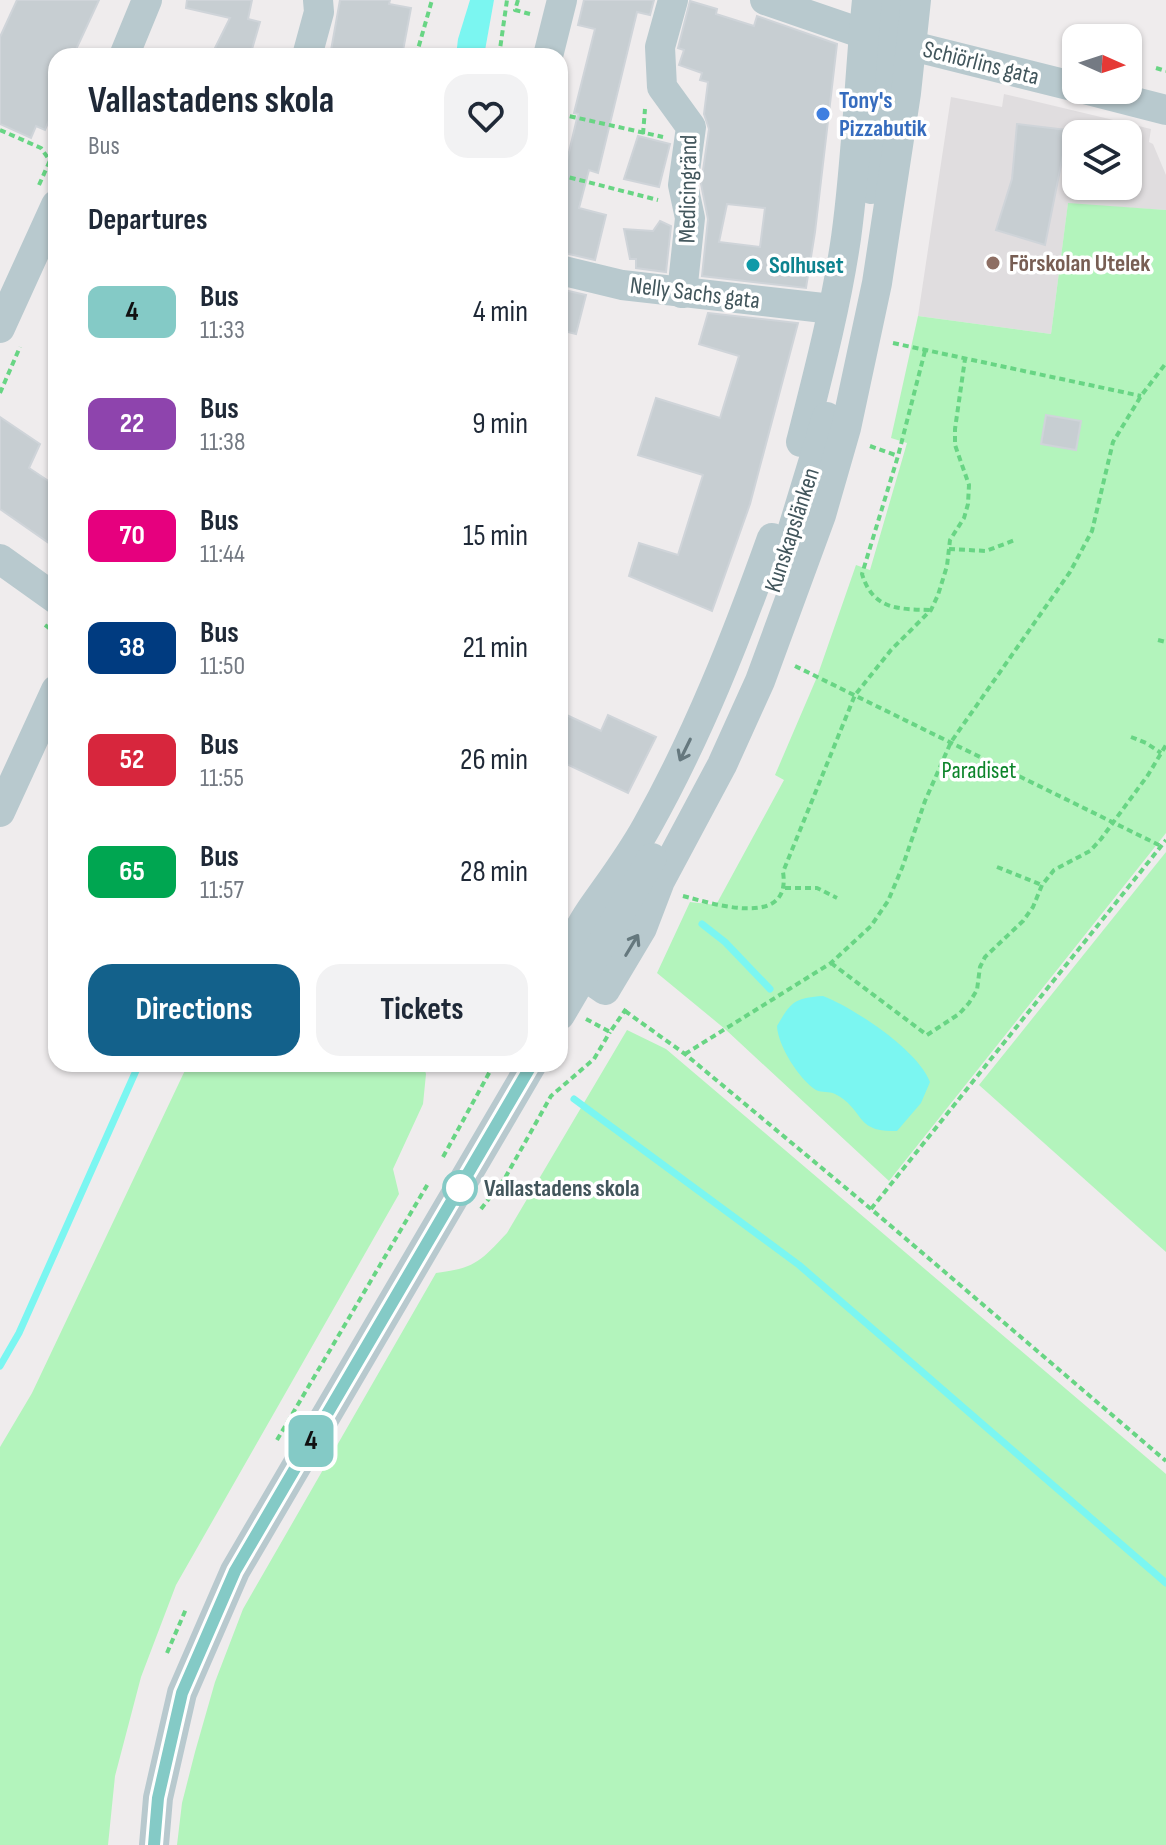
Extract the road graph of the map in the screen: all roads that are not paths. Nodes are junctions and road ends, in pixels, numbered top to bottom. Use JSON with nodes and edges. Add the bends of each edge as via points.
{"nodes":[{"id":1,"x":147,"y":0,"type":"edge"},
{"id":2,"x":318,"y":0,"type":"edge"},
{"id":3,"x":673,"y":0,"type":"edge"},
{"id":4,"x":765,"y":0,"type":"edge"},
{"id":5,"x":867,"y":0,"type":"edge"},
{"id":6,"x":889,"y":0,"type":"edge"},
{"id":7,"x":916,"y":0,"type":"edge"},
{"id":8,"x":553,"y":9,"type":"edge"},
{"id":9,"x":887,"y":39,"type":"junction"},
{"id":10,"x":127,"y":48,"type":"edge"},
{"id":11,"x":309,"y":48,"type":"edge"},
{"id":12,"x":549,"y":48,"type":"edge"},
{"id":13,"x":1062,"y":83,"type":"edge"},
{"id":14,"x":1142,"y":104,"type":"edge"},
{"id":15,"x":1166,"y":110,"type":"edge"},
{"id":16,"x":48,"y":223,"type":"edge"},
{"id":17,"x":568,"y":272,"type":"edge"},
{"id":18,"x":682,"y":293,"type":"junction"},
{"id":19,"x":832,"y":309,"type":"junction"},
{"id":20,"x":0,"y":328,"type":"edge"},
{"id":21,"x":0,"y":559,"type":"edge"},
{"id":22,"x":48,"y":593,"type":"edge"},
{"id":23,"x":48,"y":707,"type":"edge"},
{"id":24,"x":0,"y":812,"type":"edge"},
{"id":25,"x":569,"y":965,"type":"edge"},
{"id":26,"x":574,"y":1018,"type":"edge"},
{"id":27,"x":527,"y":1072,"type":"edge"},
{"id":28,"x":154,"y":1845,"type":"edge"}],
"edges":[{"from":1,"to":10,"type":"street"},
{"from":2,"to":11,"type":"street"},
{"from":3,"to":18,"type":"street","name":"Medicingränd","via":[[660,47],[662,87],[691,127],[683,185],[690,218]]},
{"from":4,"to":9,"type":"street","name":"Schiörlins gata"},
{"from":5,"to":9,"type":"street"},
{"from":6,"to":9,"type":"street","name":"Kunskapslänken"},
{"from":7,"to":9,"type":"street"},
{"from":8,"to":12,"type":"street"},
{"from":9,"to":13,"type":"street","name":"Schiörlins gata"},
{"from":9,"to":19,"type":"street","via":[[854,168]]},
{"from":9,"to":25,"type":"street","name":"Kunskapslänken","via":[[858,281],[826,422],[774,589],[705,759],[639,882]]},
{"from":14,"to":15,"type":"street"},
{"from":16,"to":20,"type":"street"},
{"from":17,"to":18,"type":"street","name":"Nelly Sachs gata"},
{"from":18,"to":19,"type":"street","name":"Nelly Sachs gata"},
{"from":19,"to":25,"type":"street","one_way":true,"via":[[777,524],[724,665],[647,826],[588,914]]},
{"from":21,"to":22,"type":"street"},
{"from":23,"to":24,"type":"street"},
{"from":25,"to":26,"type":"street","name":"Kunskapslänken"},
{"from":27,"to":28,"type":"street","via":[[235,1571],[182,1693],[158,1798]]}]}
